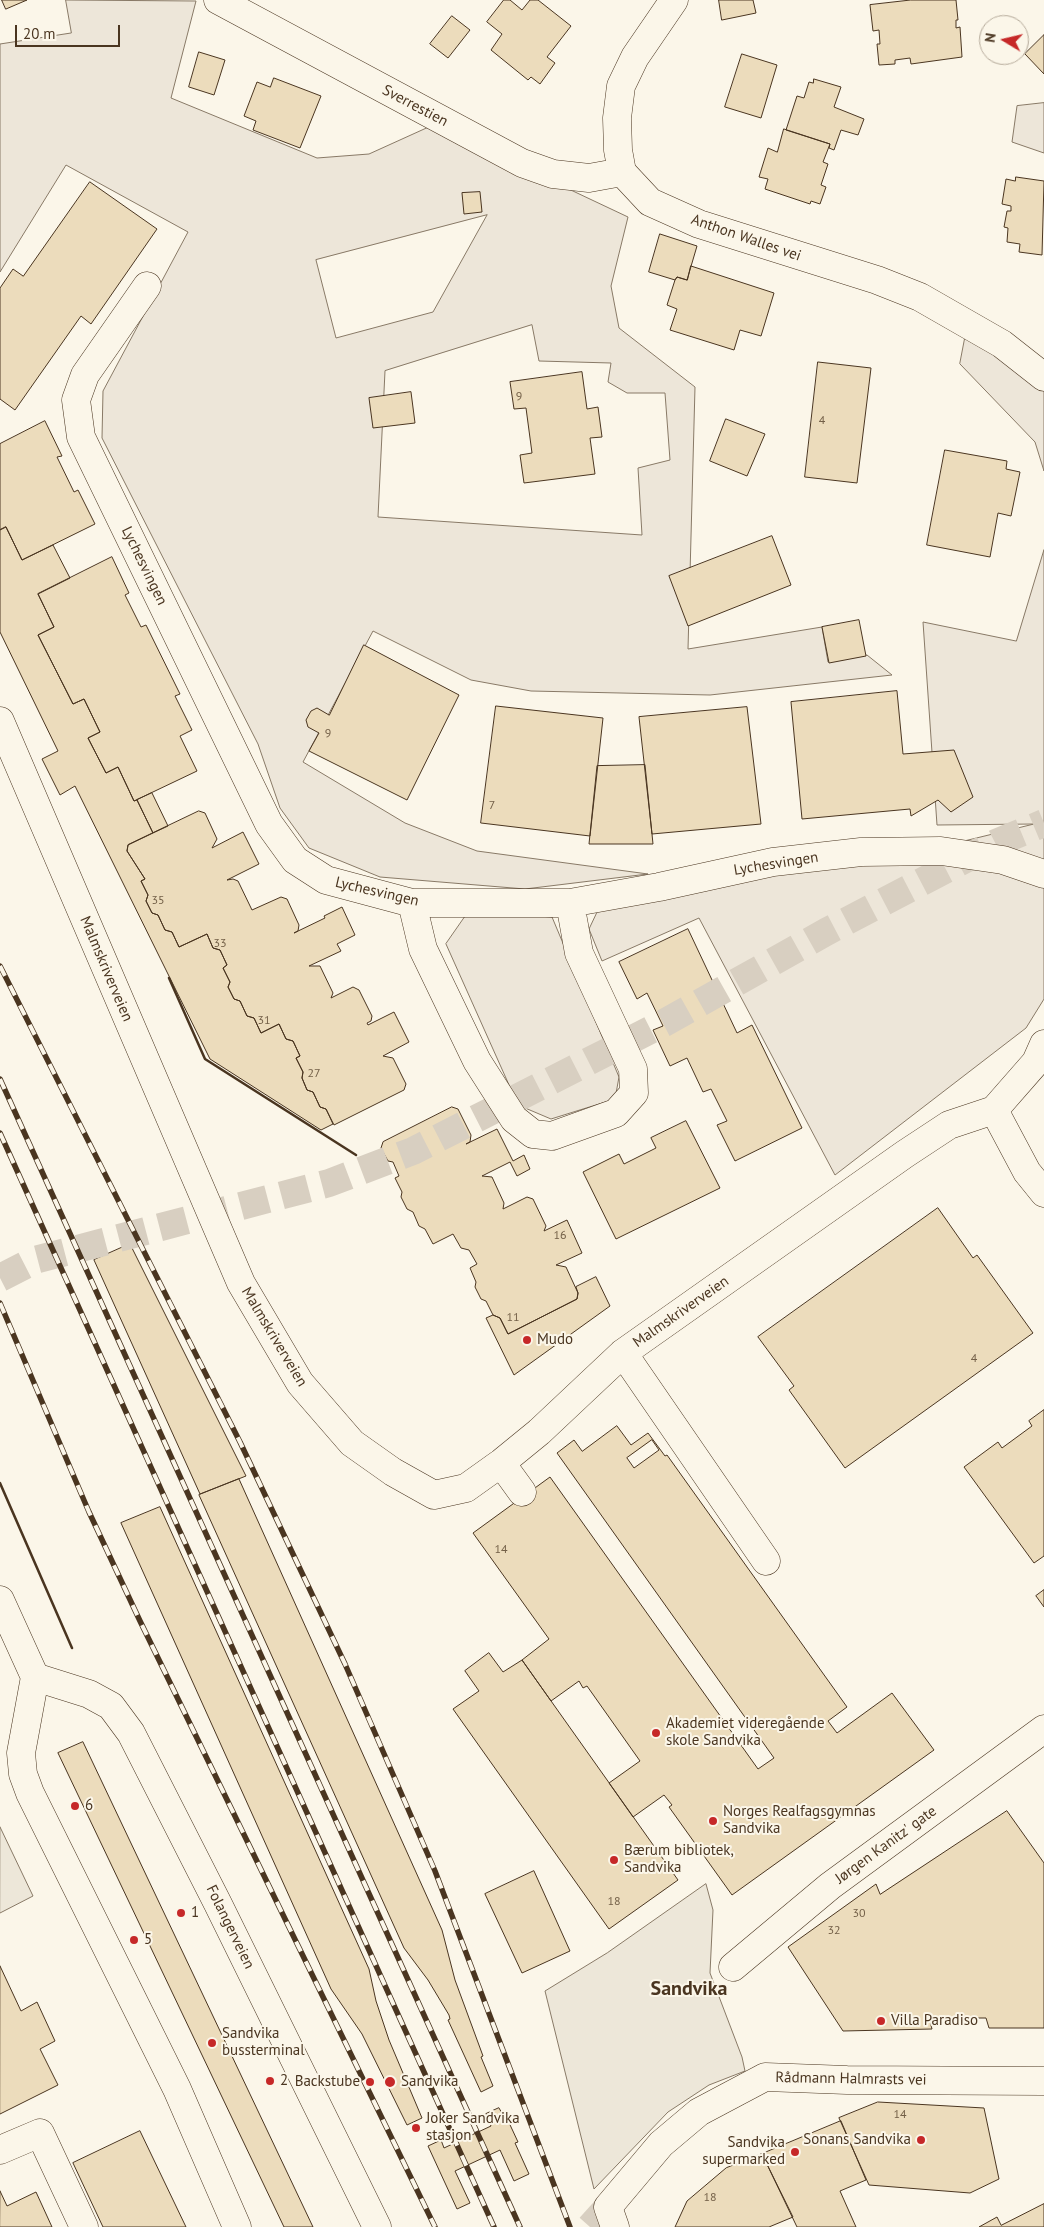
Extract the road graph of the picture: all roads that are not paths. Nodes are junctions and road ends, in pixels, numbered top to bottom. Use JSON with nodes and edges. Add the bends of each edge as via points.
{"nodes":[{"id":1,"x":218,"y":0,"type":"edge"},
{"id":2,"x":674,"y":0,"type":"edge"},
{"id":3,"x":622,"y":172,"type":"junction"},
{"id":4,"x":147,"y":286,"type":"dead end"},
{"id":5,"x":1044,"y":377,"type":"edge"},
{"id":6,"x":0,"y":722,"type":"edge"},
{"id":7,"x":1044,"y":874,"type":"edge"},
{"id":8,"x":412,"y":903,"type":"junction"},
{"id":9,"x":570,"y":903,"type":"junction"},
{"id":10,"x":1044,"y":1044,"type":"edge"},
{"id":11,"x":994,"y":1110,"type":"junction"},
{"id":12,"x":1044,"y":1193,"type":"edge"},
{"id":13,"x":624,"y":1353,"type":"junction"},
{"id":14,"x":501,"y":1464,"type":"junction"},
{"id":15,"x":522,"y":1492,"type":"dead end"},
{"id":16,"x":766,"y":1561,"type":"dead end"},
{"id":17,"x":0,"y":1600,"type":"edge"},
{"id":18,"x":35,"y":1677,"type":"junction"},
{"id":19,"x":1044,"y":1729,"type":"edge"},
{"id":20,"x":733,"y":1967,"type":"dead end"},
{"id":21,"x":1044,"y":2082,"type":"edge"},
{"id":22,"x":0,"y":2150,"type":"edge"},
{"id":23,"x":612,"y":2217,"type":"tunnel mouth"},
{"id":24,"x":84,"y":2227,"type":"edge"},
{"id":25,"x":237,"y":2227,"type":"edge"},
{"id":26,"x":377,"y":2227,"type":"edge"}],
"edges":[{"from":1,"to":3,"type":"street","name":"Sverrestien","via":[[522,163],[553,174],[589,178]]},
{"from":2,"to":3,"type":"street","via":[[635,57],[621,86],[617,118]]},
{"from":3,"to":5,"type":"street","name":"Anthon Walles vei","via":[[650,202],[699,224],[877,280],[920,297],[1002,344]]},
{"from":4,"to":8,"type":"street","name":"Lychesvingen","via":[[85,375],[76,400],[81,437],[269,824],[295,860],[326,880]]},
{"from":6,"to":14,"type":"street","name":"Malmskriverveien","via":[[241,1282],[300,1383],[352,1443],[393,1472],[434,1494],[466,1488]]},
{"from":7,"to":9,"type":"street","name":"Lychesvingen","via":[[1004,860],[942,851],[861,852],[773,862]]},
{"from":8,"to":9,"type":"street","name":"Lychesvingen"},
{"from":8,"to":9,"type":"street","via":[[423,948],[477,1062],[514,1120],[534,1134],[552,1136],[616,1113],[634,1093],[633,1069],[579,953]]},
{"from":10,"to":11,"type":"street","via":[[1036,1062]]},
{"from":11,"to":12,"type":"street","via":[[1027,1172]]},
{"from":11,"to":13,"type":"street","name":"Malmskriverveien","via":[[949,1125]]},
{"from":13,"to":14,"type":"street","name":"Malmskriverveien"},
{"from":13,"to":16,"type":"street"},
{"from":14,"to":15,"type":"street"},
{"from":17,"to":18,"type":"street"},
{"from":18,"to":25,"type":"street","via":[[21,1753],[23,1774],[177,2089]]},
{"from":18,"to":26,"type":"street","name":"Folangerveien","via":[[89,1694],[111,1706],[132,1732]]},
{"from":19,"to":20,"type":"street","name":"Jørgen Kanitz' gate","via":[[830,1886]]},
{"from":21,"to":23,"type":"street","name":"Rådmann Halmrasts vei","via":[[765,2077],[699,2112],[661,2144]]},
{"from":22,"to":24,"type":"street","via":[[40,2133]]}]}
